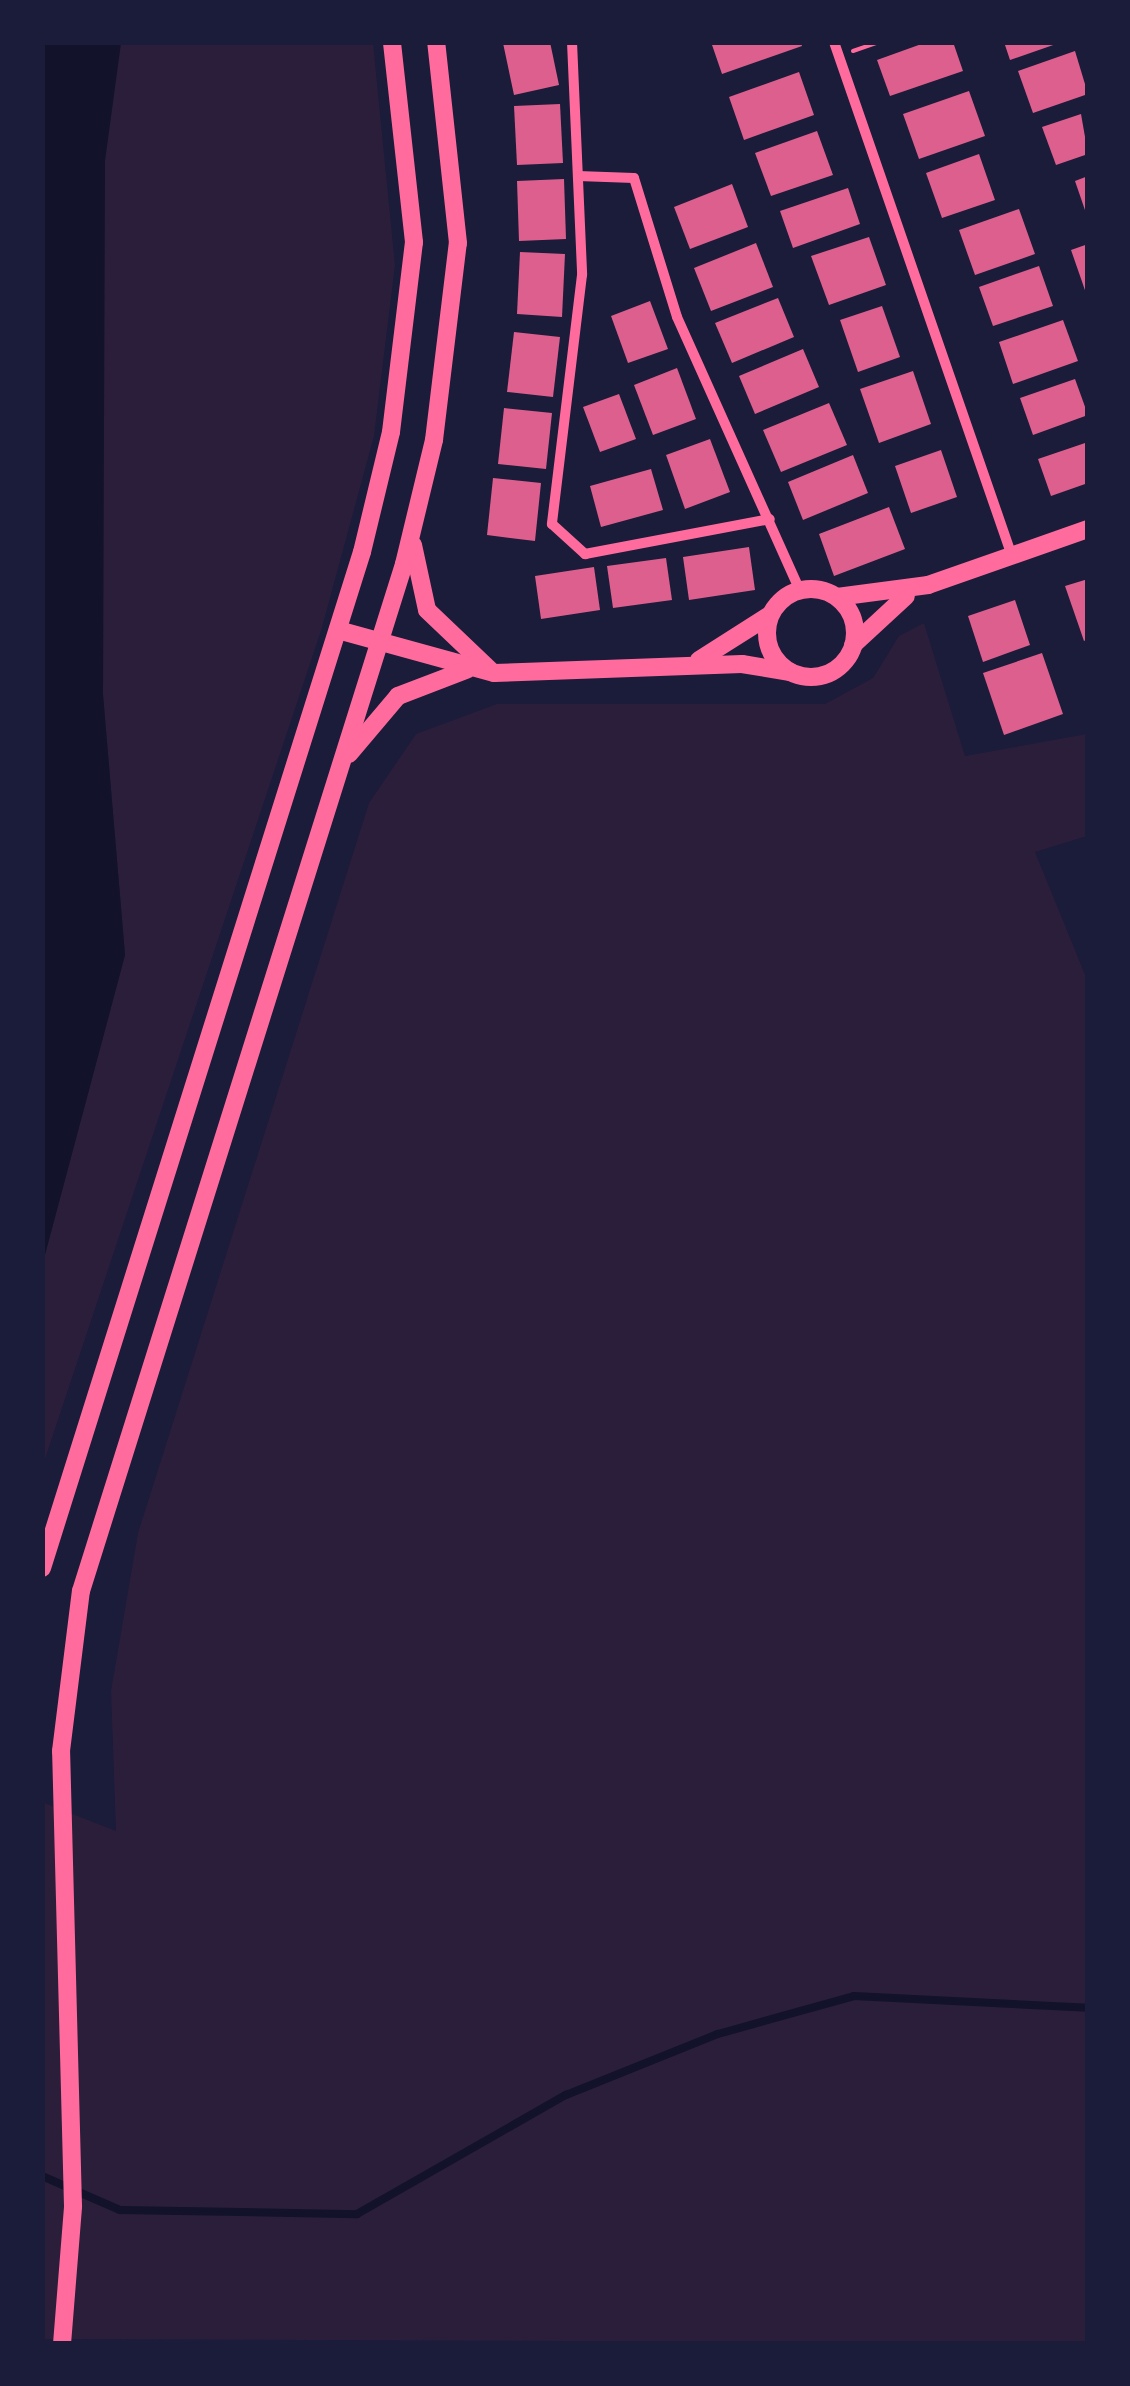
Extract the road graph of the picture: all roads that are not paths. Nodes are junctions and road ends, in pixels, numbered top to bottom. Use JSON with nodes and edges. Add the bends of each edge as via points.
{"nodes":[{"id":1,"x":392,"y":42,"type":"edge"},
{"id":2,"x":436,"y":42,"type":"edge"},
{"id":3,"x":572,"y":42,"type":"edge"},
{"id":4,"x":834,"y":42,"type":"edge"},
{"id":5,"x":578,"y":176,"type":"junction"},
{"id":6,"x":770,"y":519,"type":"junction"},
{"id":7,"x":1088,"y":529,"type":"edge"},
{"id":8,"x":412,"y":534,"type":"junction"},
{"id":9,"x":1012,"y":556,"type":"junction"},
{"id":10,"x":928,"y":585,"type":"junction"},
{"id":11,"x":800,"y":590,"type":"junction"},
{"id":12,"x":837,"y":597,"type":"junction"},
{"id":13,"x":770,"y":615,"type":"junction"},
{"id":14,"x":338,"y":630,"type":"junction"},
{"id":15,"x":379,"y":643,"type":"junction"},
{"id":16,"x":853,"y":646,"type":"junction"},
{"id":17,"x":689,"y":664,"type":"junction"},
{"id":18,"x":471,"y":668,"type":"junction"},
{"id":19,"x":790,"y":672,"type":"junction"},
{"id":20,"x":494,"y":673,"type":"junction"},
{"id":21,"x":340,"y":767,"type":"junction"},
{"id":22,"x":42,"y":1568,"type":"edge"},
{"id":23,"x":62,"y":2344,"type":"edge"}],
"edges":[{"from":1,"to":14,"type":"street","via":[[411,165],[408,315],[391,432]]},
{"from":2,"to":8,"type":"street","via":[[458,243],[434,440]]},
{"from":3,"to":5,"type":"street"},
{"from":4,"to":9,"type":"street"},
{"from":5,"to":6,"type":"street","via":[[634,178],[677,317]]},
{"from":5,"to":6,"type":"street","via":[[582,276],[549,508],[557,537],[572,551],[599,554]]},
{"from":6,"to":11,"type":"street"},
{"from":7,"to":9,"type":"street"},
{"from":8,"to":15,"type":"street"},
{"from":8,"to":20,"type":"street","via":[[427,610]]},
{"from":9,"to":10,"type":"street"},
{"from":10,"to":12,"type":"street"},
{"from":10,"to":16,"type":"street","via":[[879,612]]},
{"from":11,"to":12,"type":"street"},
{"from":11,"to":13,"type":"street"},
{"from":12,"to":16,"type":"street","via":[[852,619]]},
{"from":13,"to":17,"type":"street"},
{"from":13,"to":19,"type":"street","via":[[770,650]]},
{"from":14,"to":15,"type":"street"},
{"from":14,"to":22,"type":"street"},
{"from":15,"to":18,"type":"street"},
{"from":15,"to":21,"type":"street"},
{"from":16,"to":19,"type":"street","via":[[831,672]]},
{"from":17,"to":19,"type":"street"},
{"from":17,"to":20,"type":"street","via":[[580,676]]},
{"from":18,"to":20,"type":"street"},
{"from":18,"to":21,"type":"street","via":[[398,696]]},
{"from":21,"to":23,"type":"street","via":[[82,1591],[62,1751],[71,2129]]}]}
